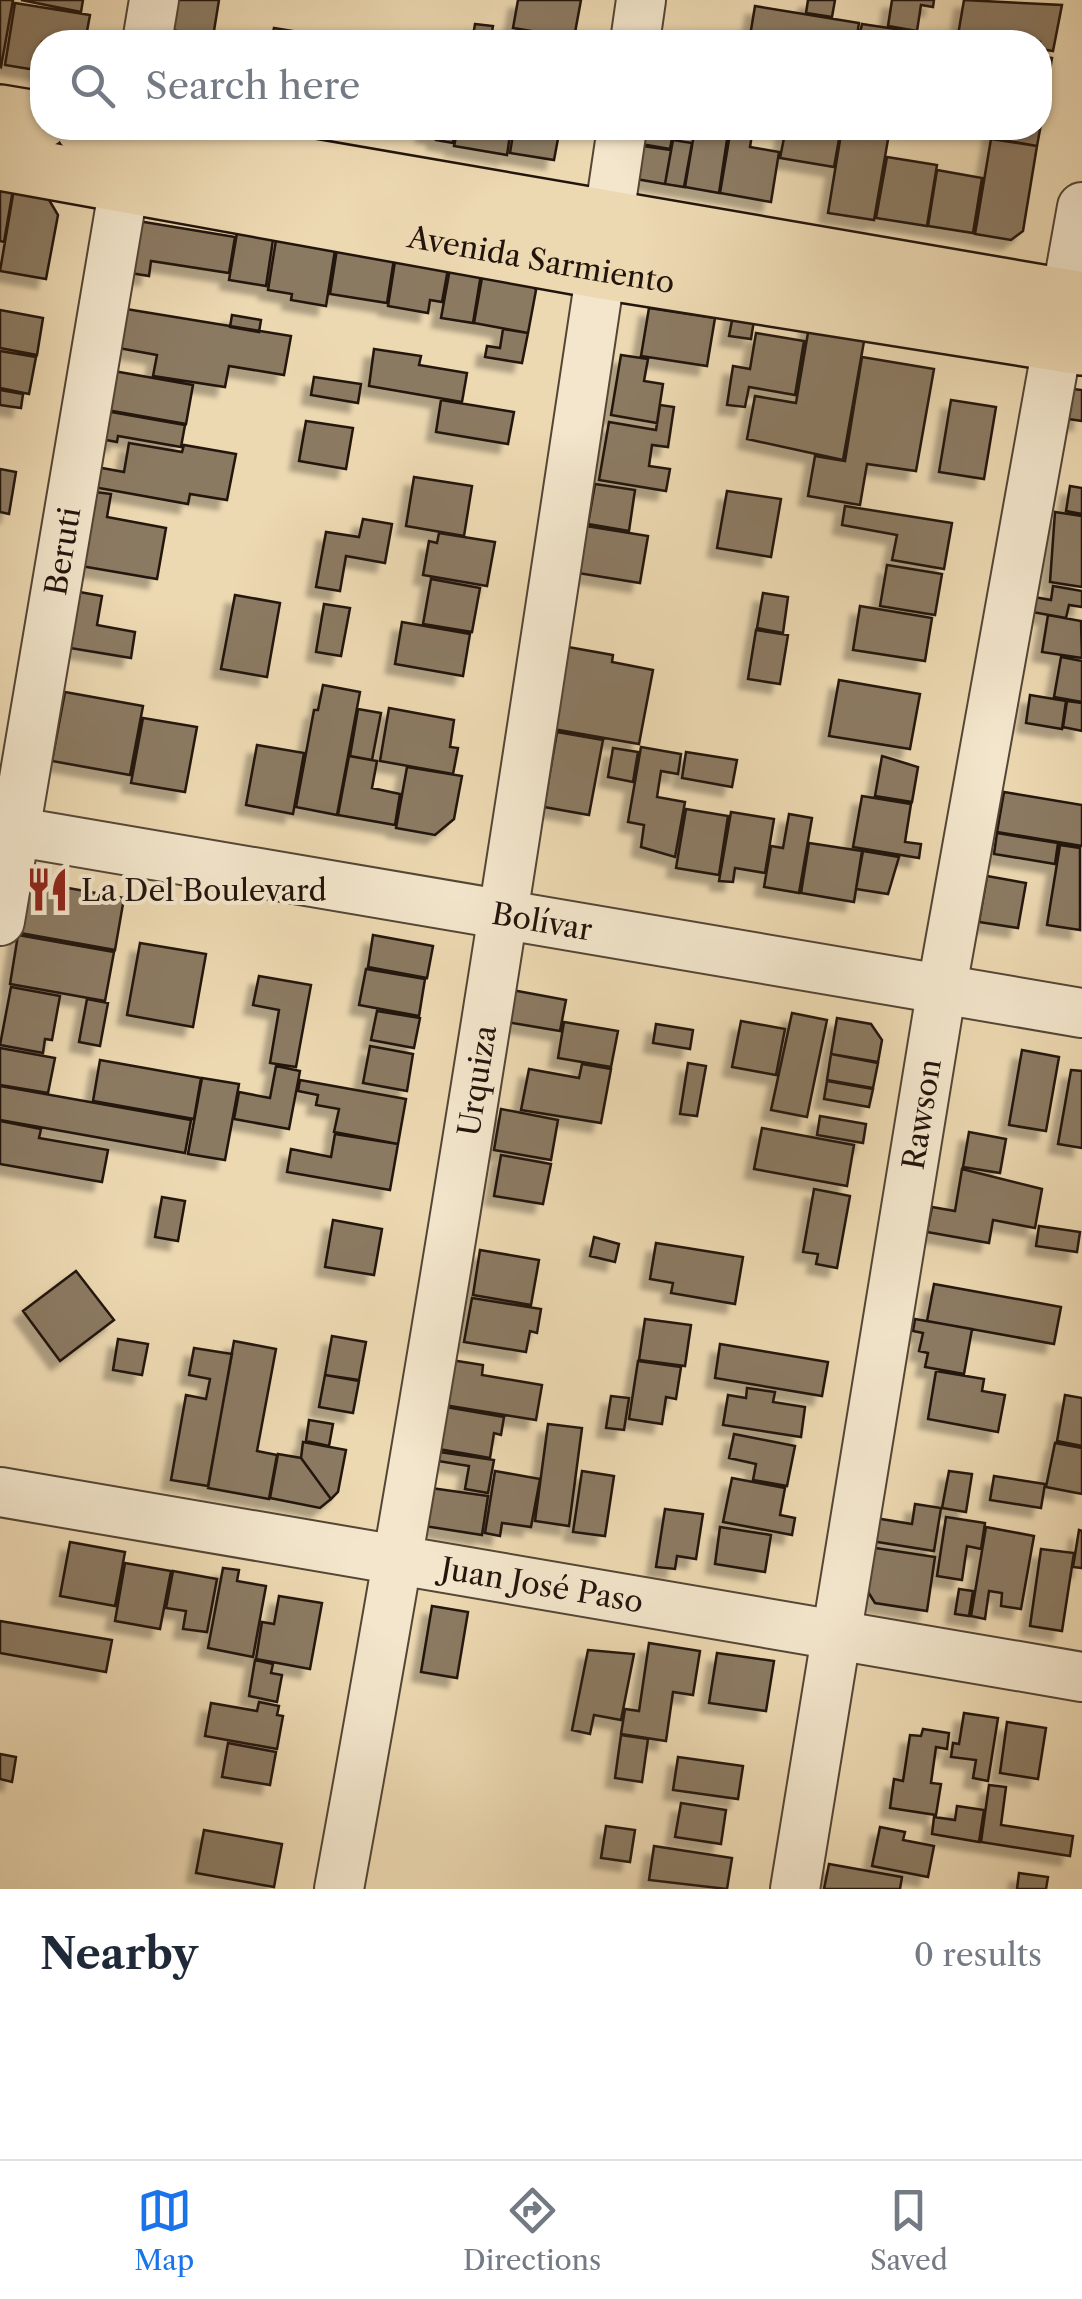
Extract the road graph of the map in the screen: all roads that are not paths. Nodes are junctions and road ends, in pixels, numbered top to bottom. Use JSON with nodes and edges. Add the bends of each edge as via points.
{"nodes":[{"id":1,"x":154,"y":0,"type":"edge"},
{"id":2,"x":641,"y":0,"type":"edge"},
{"id":3,"x":149,"y":30,"type":"edge"},
{"id":4,"x":636,"y":30,"type":"edge"},
{"id":5,"x":0,"y":113,"type":"edge"},
{"id":6,"x":30,"y":118,"type":"edge"},
{"id":7,"x":620,"y":140,"type":"edge"},
{"id":8,"x":118,"y":144,"type":"edge"},
{"id":9,"x":0,"y":162,"type":"edge"},
{"id":10,"x":1082,"y":207,"type":"edge"},
{"id":11,"x":609,"y":217,"type":"junction"},
{"id":12,"x":602,"y":271,"type":"junction"},
{"id":13,"x":1072,"y":322,"type":"edge"},
{"id":14,"x":7,"y":831,"type":"edge"},
{"id":15,"x":504,"y":914,"type":"junction"},
{"id":16,"x":0,"y":921,"type":"edge"},
{"id":17,"x":942,"y":987,"type":"junction"},
{"id":18,"x":1082,"y":1012,"type":"edge"},
{"id":19,"x":0,"y":1492,"type":"edge"},
{"id":20,"x":399,"y":1562,"type":"junction"},
{"id":21,"x":838,"y":1639,"type":"junction"},
{"id":22,"x":1082,"y":1678,"type":"edge"},
{"id":23,"x":339,"y":1889,"type":"edge"},
{"id":24,"x":795,"y":1889,"type":"edge"}],
"edges":[{"from":1,"to":3,"type":"street"},
{"from":2,"to":4,"type":"street"},
{"from":5,"to":6,"type":"main road"},
{"from":7,"to":11,"type":"street","name":"Urquiza"},
{"from":8,"to":9,"type":"main road","name":"Avenida Sarmiento"},
{"from":8,"to":11,"type":"main road","name":"Avenida Sarmiento"},
{"from":8,"to":12,"type":"main road","name":"Avenida Sarmiento"},
{"from":8,"to":14,"type":"street","name":"Beruti"},
{"from":10,"to":13,"type":"street","name":"Rawson"},
{"from":11,"to":12,"type":"street","name":"Urquiza"},
{"from":11,"to":13,"type":"main road","name":"Avenida Sarmiento"},
{"from":12,"to":13,"type":"main road","name":"Avenida Sarmiento"},
{"from":12,"to":15,"type":"street","name":"Urquiza"},
{"from":13,"to":17,"type":"street","name":"Rawson"},
{"from":14,"to":15,"type":"street","name":"Bolívar"},
{"from":14,"to":16,"type":"street","name":"Beruti"},
{"from":15,"to":17,"type":"street","name":"Bolívar"},
{"from":15,"to":20,"type":"street","name":"Urquiza"},
{"from":17,"to":18,"type":"street","name":"Bolívar"},
{"from":17,"to":21,"type":"street","name":"Rawson"},
{"from":19,"to":20,"type":"street","name":"Juan José Paso"},
{"from":20,"to":21,"type":"street","name":"Juan José Paso"},
{"from":20,"to":23,"type":"street","name":"Urquiza"},
{"from":21,"to":22,"type":"street","name":"Juan José Paso"},
{"from":21,"to":24,"type":"street","name":"Rawson"}]}
